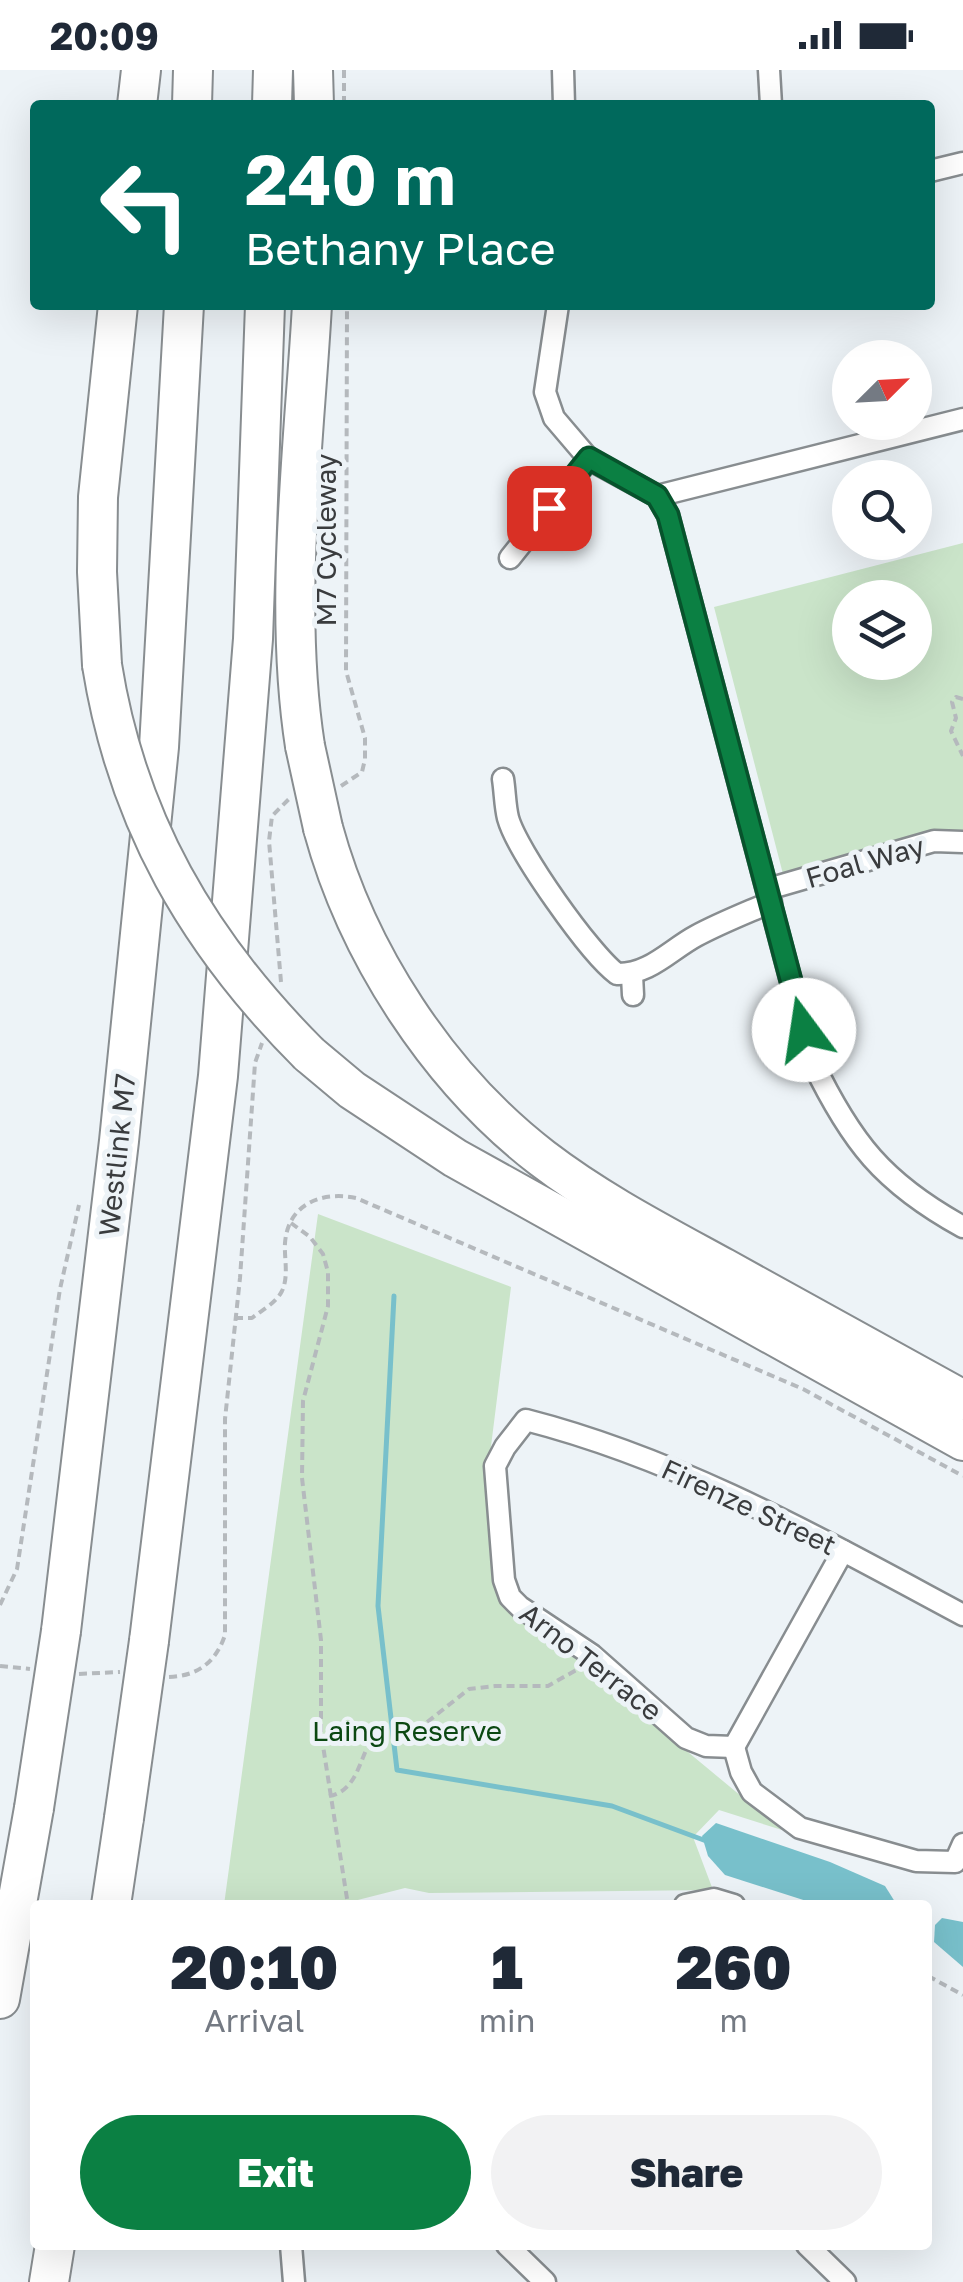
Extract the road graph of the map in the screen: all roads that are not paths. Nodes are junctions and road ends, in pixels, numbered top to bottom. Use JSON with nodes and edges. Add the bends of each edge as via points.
{"nodes":[{"id":1,"x":141,"y":70,"type":"edge"},
{"id":2,"x":194,"y":70,"type":"edge"},
{"id":3,"x":273,"y":70,"type":"edge"},
{"id":4,"x":313,"y":70,"type":"edge"},
{"id":5,"x":563,"y":70,"type":"edge"},
{"id":6,"x":770,"y":70,"type":"edge"},
{"id":7,"x":138,"y":100,"type":"edge"},
{"id":8,"x":192,"y":100,"type":"edge"},
{"id":9,"x":272,"y":100,"type":"edge"},
{"id":10,"x":314,"y":100,"type":"edge"},
{"id":11,"x":564,"y":100,"type":"edge"},
{"id":12,"x":770,"y":100,"type":"edge"},
{"id":13,"x":963,"y":162,"type":"edge"},
{"id":14,"x":935,"y":170,"type":"edge"},
{"id":15,"x":117,"y":310,"type":"edge"},
{"id":16,"x":184,"y":310,"type":"edge"},
{"id":17,"x":265,"y":310,"type":"edge"},
{"id":18,"x":312,"y":310,"type":"edge"},
{"id":19,"x":557,"y":310,"type":"edge"},
{"id":20,"x":963,"y":418,"type":"edge"},
{"id":21,"x":589,"y":458,"type":"junction"},
{"id":22,"x":657,"y":496,"type":"junction"},
{"id":23,"x":510,"y":558,"type":"dead end"},
{"id":24,"x":503,"y":779,"type":"dead end"},
{"id":25,"x":963,"y":842,"type":"edge"},
{"id":26,"x":769,"y":896,"type":"junction"},
{"id":27,"x":963,"y":1227,"type":"edge"},
{"id":28,"x":963,"y":1400,"type":"edge"},
{"id":29,"x":526,"y":1420,"type":"joint"},
{"id":30,"x":963,"y":1441,"type":"edge"},
{"id":31,"x":842,"y":1551,"type":"junction"},
{"id":32,"x":963,"y":1615,"type":"edge"},
{"id":33,"x":734,"y":1746,"type":"junction"},
{"id":34,"x":959,"y":1853,"type":"edge"},
{"id":35,"x":113,"y":1900,"type":"edge"},
{"id":36,"x":0,"y":2000,"type":"edge"},
{"id":37,"x":55,"y":2250,"type":"edge"},
{"id":38,"x":291,"y":2250,"type":"edge"},
{"id":39,"x":512,"y":2250,"type":"edge"},
{"id":40,"x":812,"y":2250,"type":"edge"},
{"id":41,"x":49,"y":2282,"type":"edge"},
{"id":42,"x":294,"y":2282,"type":"edge"},
{"id":43,"x":544,"y":2282,"type":"edge"},
{"id":44,"x":845,"y":2282,"type":"edge"}],
"edges":[{"from":1,"to":7,"type":"highway"},
{"from":2,"to":8,"type":"highway"},
{"from":3,"to":9,"type":"highway"},
{"from":4,"to":10,"type":"highway"},
{"from":5,"to":11,"type":"street"},
{"from":6,"to":12,"type":"street"},
{"from":13,"to":14,"type":"street"},
{"from":15,"to":30,"type":"highway","bridge":true,"via":[[98,497],[102,665],[133,787],[199,923],[248,988],[352,1090],[455,1158]]},
{"from":16,"to":36,"type":"highway","name":"Westlink M7","bridge":true,"via":[[159,747],[114,1179],[61,1631]]},
{"from":17,"to":35,"type":"highway","bridge":true,"via":[[253,639],[220,1056]]},
{"from":18,"to":28,"type":"highway","bridge":true,"via":[[296,586],[298,700],[331,858],[390,984],[434,1048],[540,1156],[646,1225]]},
{"from":19,"to":21,"type":"street","via":[[545,392],[554,418]]},
{"from":20,"to":22,"type":"street"},
{"from":21,"to":22,"type":"street"},
{"from":21,"to":23,"type":"street"},
{"from":22,"to":26,"type":"street","via":[[674,536]]},
{"from":24,"to":26,"type":"street","name":"Foal Way","via":[[508,820],[520,844],[591,951],[632,984],[694,937]]},
{"from":25,"to":26,"type":"street","name":"Foal Way","via":[[934,841]]},
{"from":26,"to":27,"type":"street","via":[[812,1061],[833,1105],[858,1144],[897,1184]]},
{"from":29,"to":31,"type":"street","name":"Firenze Street","via":[[686,1475]]},
{"from":29,"to":33,"type":"street","name":"Arno Terrace","via":[[495,1466],[510,1596],[592,1655],[686,1738]]},
{"from":31,"to":32,"type":"street","name":"Firenze Street"},
{"from":31,"to":33,"type":"street"},
{"from":33,"to":34,"type":"street","via":[[752,1792],[800,1828],[916,1861]]},
{"from":37,"to":41,"type":"highway"},
{"from":38,"to":42,"type":"street"},
{"from":39,"to":43,"type":"street"},
{"from":40,"to":44,"type":"street"}]}
